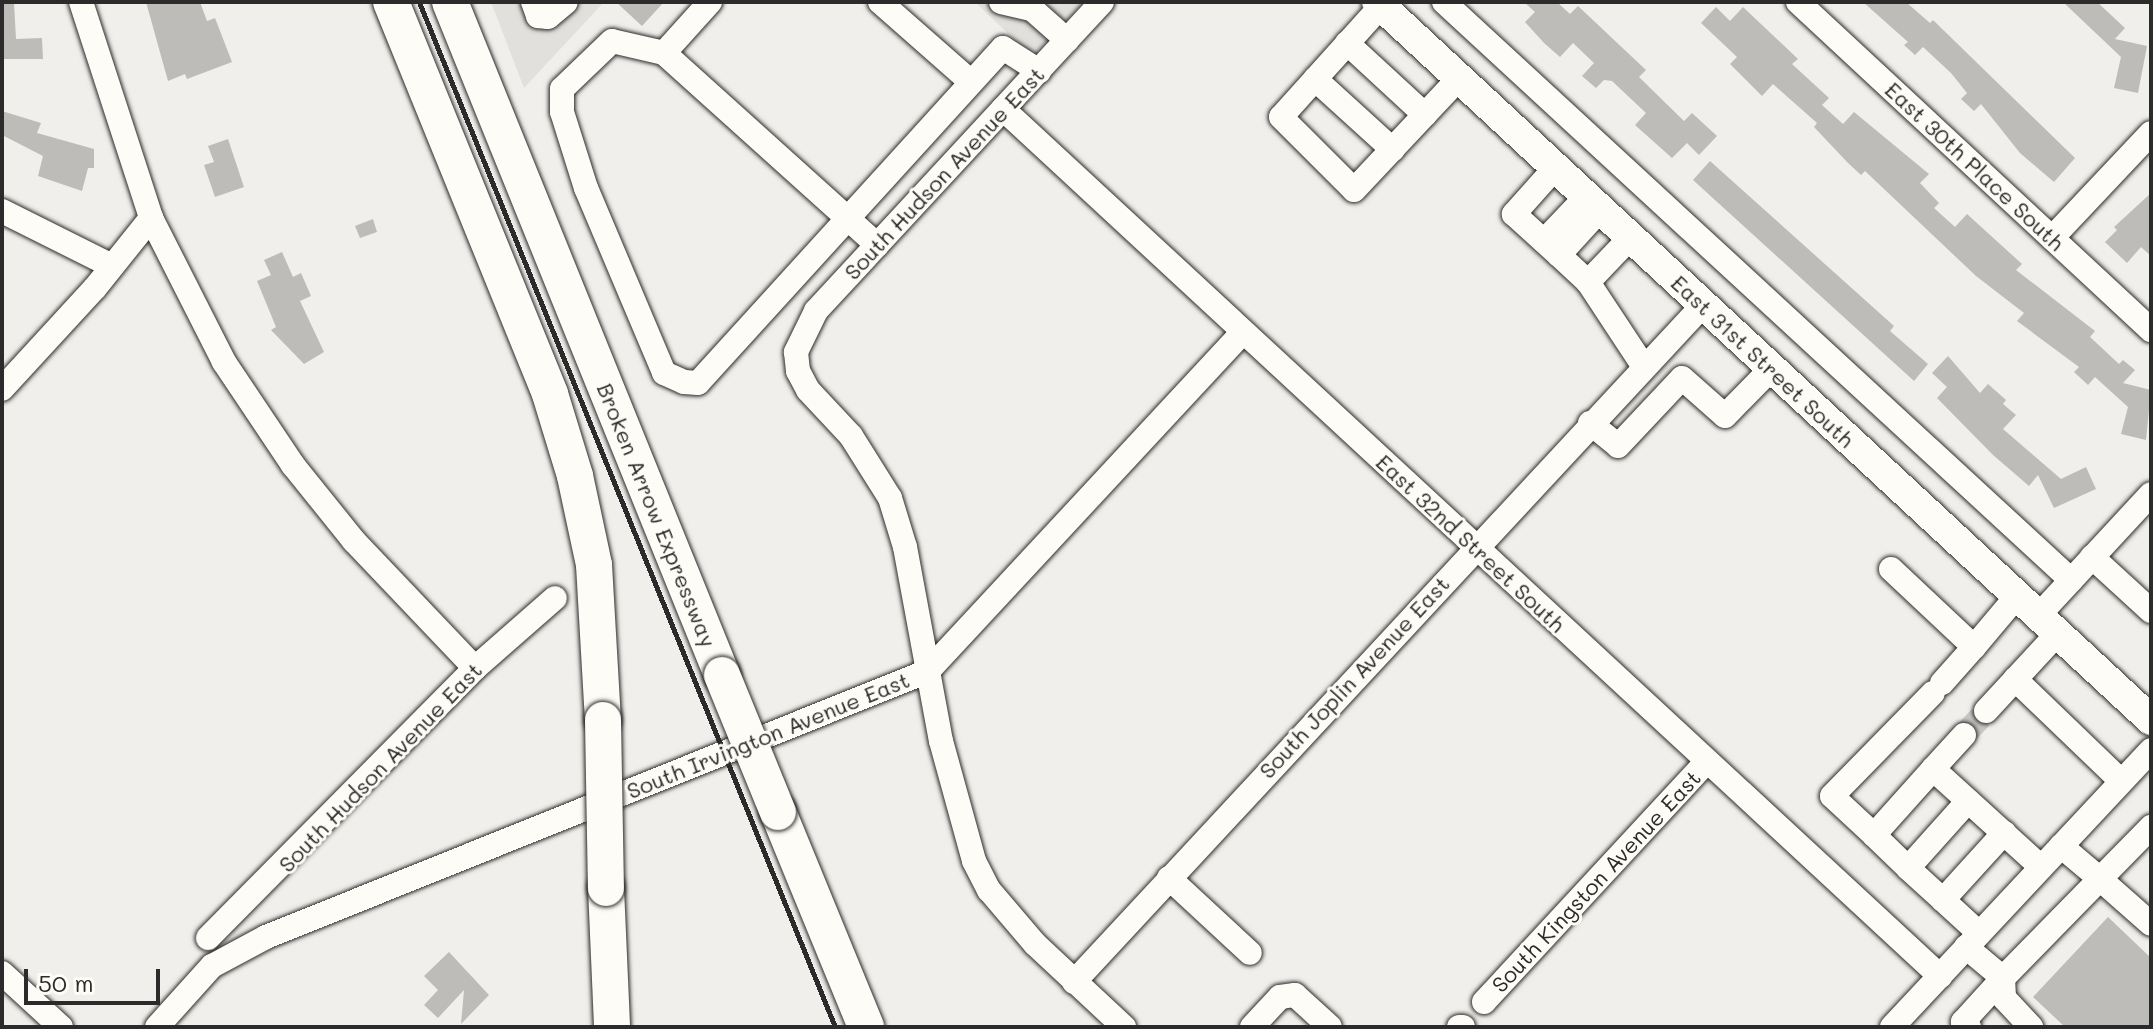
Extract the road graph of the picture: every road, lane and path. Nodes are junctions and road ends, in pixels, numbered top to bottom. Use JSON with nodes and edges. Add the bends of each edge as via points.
{"nodes":[{"id":1,"x":81,"y":2,"type":"edge"},
{"id":2,"x":391,"y":2,"type":"edge"},
{"id":3,"x":450,"y":2,"type":"edge"},
{"id":4,"x":533,"y":2,"type":"edge"},
{"id":5,"x":566,"y":2,"type":"edge"},
{"id":6,"x":710,"y":2,"type":"edge"},
{"id":7,"x":880,"y":2,"type":"edge"},
{"id":8,"x":1001,"y":2,"type":"edge"},
{"id":9,"x":1102,"y":2,"type":"edge"},
{"id":10,"x":1444,"y":2,"type":"edge"},
{"id":11,"x":1798,"y":2,"type":"edge"},
{"id":12,"x":1379,"y":4,"type":"edge"},
{"id":13,"x":1067,"y":40,"type":"junction"},
{"id":14,"x":1347,"y":43,"type":"junction"},
{"id":15,"x":664,"y":53,"type":"junction"},
{"id":16,"x":1039,"y":71,"type":"junction"},
{"id":17,"x":1459,"y":78,"type":"junction"},
{"id":18,"x":1315,"y":79,"type":"junction"},
{"id":19,"x":971,"y":82,"type":"junction"},
{"id":20,"x":1003,"y":109,"type":"junction"},
{"id":21,"x":1425,"y":115,"type":"junction"},
{"id":22,"x":2151,"y":133,"type":"edge"},
{"id":23,"x":1393,"y":150,"type":"junction"},
{"id":24,"x":1555,"y":168,"type":"junction"},
{"id":25,"x":1593,"y":203,"type":"junction"},
{"id":26,"x":2,"y":211,"type":"edge"},
{"id":27,"x":849,"y":217,"type":"junction"},
{"id":28,"x":151,"y":218,"type":"junction"},
{"id":29,"x":1630,"y":238,"type":"junction"},
{"id":30,"x":2052,"y":238,"type":"junction"},
{"id":31,"x":877,"y":245,"type":"junction"},
{"id":32,"x":1551,"y":248,"type":"junction"},
{"id":33,"x":112,"y":266,"type":"junction"},
{"id":34,"x":1588,"y":282,"type":"junction"},
{"id":35,"x":779,"y":294,"type":"junction"},
{"id":36,"x":1703,"y":305,"type":"junction"},
{"id":37,"x":809,"y":322,"type":"junction"},
{"id":38,"x":2151,"y":330,"type":"edge"},
{"id":39,"x":1243,"y":332,"type":"junction"},
{"id":40,"x":1644,"y":367,"type":"junction"},
{"id":41,"x":1771,"y":369,"type":"junction"},
{"id":42,"x":2,"y":389,"type":"edge"},
{"id":43,"x":1590,"y":423,"type":"junction"},
{"id":44,"x":2151,"y":494,"type":"edge"},
{"id":45,"x":1474,"y":547,"type":"junction"},
{"id":46,"x":2092,"y":557,"type":"junction"},
{"id":47,"x":1891,"y":569,"type":"dead end"},
{"id":48,"x":2071,"y":580,"type":"junction"},
{"id":49,"x":555,"y":598,"type":"dead end"},
{"id":50,"x":2151,"y":611,"type":"edge"},
{"id":51,"x":2038,"y":615,"type":"junction"},
{"id":52,"x":1974,"y":647,"type":"junction"},
{"id":53,"x":475,"y":668,"type":"junction"},
{"id":54,"x":928,"y":671,"type":"junction"},
{"id":55,"x":2015,"y":679,"type":"junction"},
{"id":56,"x":1986,"y":711,"type":"tunnel mouth"},
{"id":57,"x":2151,"y":720,"type":"edge"},
{"id":58,"x":1964,"y":735,"type":"tunnel mouth"},
{"id":59,"x":2151,"y":750,"type":"edge"},
{"id":60,"x":1707,"y":761,"type":"junction"},
{"id":61,"x":1933,"y":769,"type":"junction"},
{"id":62,"x":2121,"y":781,"type":"junction"},
{"id":63,"x":1968,"y":801,"type":"junction"},
{"id":64,"x":2004,"y":833,"type":"junction"},
{"id":65,"x":1874,"y":835,"type":"junction"},
{"id":66,"x":2145,"y":844,"type":"edge"},
{"id":67,"x":2061,"y":846,"type":"junction"},
{"id":68,"x":2041,"y":867,"type":"junction"},
{"id":69,"x":1908,"y":868,"type":"junction"},
{"id":70,"x":1169,"y":878,"type":"junction"},
{"id":71,"x":2100,"y":879,"type":"junction"},
{"id":72,"x":1943,"y":900,"type":"junction"},
{"id":73,"x":2151,"y":924,"type":"edge"},
{"id":74,"x":208,"y":938,"type":"dead end"},
{"id":75,"x":1972,"y":940,"type":"junction"},
{"id":76,"x":1250,"y":953,"type":"dead end"},
{"id":77,"x":2,"y":973,"type":"edge"},
{"id":78,"x":1940,"y":976,"type":"junction"},
{"id":79,"x":2003,"y":978,"type":"junction"},
{"id":80,"x":1074,"y":982,"type":"junction"},
{"id":81,"x":1484,"y":1002,"type":"dead end"},
{"id":82,"x":1894,"y":1026,"type":"edge"},
{"id":83,"x":61,"y":1027,"type":"edge"},
{"id":84,"x":157,"y":1027,"type":"edge"},
{"id":85,"x":612,"y":1027,"type":"edge"},
{"id":86,"x":866,"y":1027,"type":"edge"},
{"id":87,"x":1124,"y":1027,"type":"edge"},
{"id":88,"x":1252,"y":1027,"type":"edge"},
{"id":89,"x":1330,"y":1027,"type":"edge"},
{"id":90,"x":1969,"y":1027,"type":"edge"},
{"id":91,"x":2031,"y":1027,"type":"edge"}],
"edges":[{"from":1,"to":28,"type":"street"},
{"from":2,"to":85,"type":"highway","bridge":true,"via":[[507,285],[570,461],[594,565]]},
{"from":3,"to":86,"type":"highway","name":"Broken Arrow Expressway","bridge":true},
{"from":4,"to":5,"type":"street","via":[[538,16],[548,17]]},
{"from":6,"to":15,"type":"street"},
{"from":7,"to":19,"type":"street"},
{"from":8,"to":13,"type":"street","via":[[1032,9]]},
{"from":9,"to":13,"type":"street","name":"South Hudson Avenue East"},
{"from":10,"to":48,"type":"street","name":"East 31st Street South"},
{"from":11,"to":30,"type":"street","name":"East 30th Place South"},
{"from":12,"to":14,"type":"street"},
{"from":12,"to":17,"type":"main road","name":"East 31st Street South"},
{"from":13,"to":16,"type":"street","name":"South Hudson Avenue East"},
{"from":14,"to":18,"type":"street"},
{"from":14,"to":21,"type":"street"},
{"from":15,"to":27,"type":"street","via":[[704,94]]},
{"from":15,"to":35,"type":"street","via":[[612,41],[562,89],[562,112],[586,188],[664,373],[698,383]]},
{"from":16,"to":19,"type":"street","via":[[1003,48]]},
{"from":16,"to":20,"type":"street","name":"South Hudson Avenue East"},
{"from":17,"to":21,"type":"street"},
{"from":17,"to":24,"type":"main road","name":"East 31st Street South"},
{"from":18,"to":23,"type":"street"},
{"from":18,"to":23,"type":"street","via":[[1281,117],[1354,190]]},
{"from":19,"to":27,"type":"street"},
{"from":20,"to":31,"type":"street","name":"South Hudson Avenue East"},
{"from":20,"to":39,"type":"street","name":"East 32nd Street South"},
{"from":21,"to":23,"type":"street"},
{"from":22,"to":30,"type":"street"},
{"from":24,"to":25,"type":"main road","name":"East 31st Street South"},
{"from":24,"to":32,"type":"street","via":[[1514,214]]},
{"from":25,"to":29,"type":"main road","name":"East 31st Street South"},
{"from":25,"to":32,"type":"street"},
{"from":26,"to":33,"type":"street"},
{"from":27,"to":31,"type":"street"},
{"from":27,"to":35,"type":"street"},
{"from":28,"to":33,"type":"street"},
{"from":28,"to":53,"type":"street","via":[[252,409],[354,541]]},
{"from":29,"to":34,"type":"street"},
{"from":29,"to":36,"type":"main road","name":"East 31st Street South"},
{"from":30,"to":38,"type":"street","name":"East 30th Place South"},
{"from":31,"to":37,"type":"street","name":"South Hudson Avenue East"},
{"from":32,"to":34,"type":"street"},
{"from":33,"to":42,"type":"street"},
{"from":34,"to":40,"type":"street"},
{"from":35,"to":37,"type":"street"},
{"from":36,"to":40,"type":"street","name":"South Joplin Avenue East"},
{"from":36,"to":41,"type":"main road","name":"East 31st Street South"},
{"from":37,"to":54,"type":"street","name":"South Hudson Avenue East","via":[[796,352],[798,371],[808,390],[851,436],[890,498],[905,547]]},
{"from":39,"to":45,"type":"street","name":"East 32nd Street South"},
{"from":39,"to":54,"type":"street","name":"South Irvington Avenue East"},
{"from":40,"to":43,"type":"street","name":"South Joplin Avenue East"},
{"from":41,"to":43,"type":"street","via":[[1725,416],[1682,378],[1618,446]]},
{"from":41,"to":51,"type":"main road","name":"East 31st Street South"},
{"from":43,"to":45,"type":"street","name":"South Joplin Avenue East"},
{"from":44,"to":46,"type":"street"},
{"from":45,"to":60,"type":"street","name":"East 32nd Street South"},
{"from":45,"to":70,"type":"street","name":"South Joplin Avenue East"},
{"from":46,"to":48,"type":"street"},
{"from":46,"to":50,"type":"street"},
{"from":47,"to":52,"type":"street"},
{"from":48,"to":51,"type":"street"},
{"from":49,"to":53,"type":"street","name":"South Hudson Avenue East"},
{"from":51,"to":52,"type":"street"},
{"from":51,"to":55,"type":"street"},
{"from":51,"to":57,"type":"main road","name":"East 31st Street South"},
{"from":52,"to":65,"type":"street","via":[[1832,796]]},
{"from":53,"to":74,"type":"street","name":"South Hudson Avenue East"},
{"from":54,"to":80,"type":"street","via":[[974,861],[1008,914]]},
{"from":54,"to":84,"type":"street","name":"South Irvington Avenue East","via":[[225,957]]},
{"from":55,"to":56,"type":"street"},
{"from":55,"to":62,"type":"street"},
{"from":58,"to":61,"type":"street"},
{"from":59,"to":62,"type":"street"},
{"from":60,"to":78,"type":"street","name":"East 32nd Street South"},
{"from":60,"to":81,"type":"street","name":"South Kingston Avenue East"},
{"from":61,"to":63,"type":"street"},
{"from":61,"to":65,"type":"street"},
{"from":62,"to":67,"type":"street"},
{"from":63,"to":64,"type":"street"},
{"from":63,"to":69,"type":"street"},
{"from":64,"to":68,"type":"street"},
{"from":64,"to":72,"type":"street"},
{"from":65,"to":69,"type":"street"},
{"from":66,"to":71,"type":"street"},
{"from":67,"to":68,"type":"street"},
{"from":67,"to":71,"type":"street"},
{"from":68,"to":75,"type":"street"},
{"from":69,"to":72,"type":"street"},
{"from":70,"to":76,"type":"street"},
{"from":70,"to":80,"type":"street","name":"South Joplin Avenue East"},
{"from":71,"to":73,"type":"street"},
{"from":71,"to":79,"type":"street"},
{"from":72,"to":75,"type":"street"},
{"from":75,"to":78,"type":"street"},
{"from":75,"to":79,"type":"street"},
{"from":77,"to":83,"type":"street"},
{"from":78,"to":82,"type":"street"},
{"from":79,"to":90,"type":"street","via":[[1963,1022]]},
{"from":79,"to":91,"type":"street","via":[[2004,998]]},
{"from":80,"to":87,"type":"street"},
{"from":88,"to":89,"type":"street","via":[[1280,997],[1295,995]]}]}
